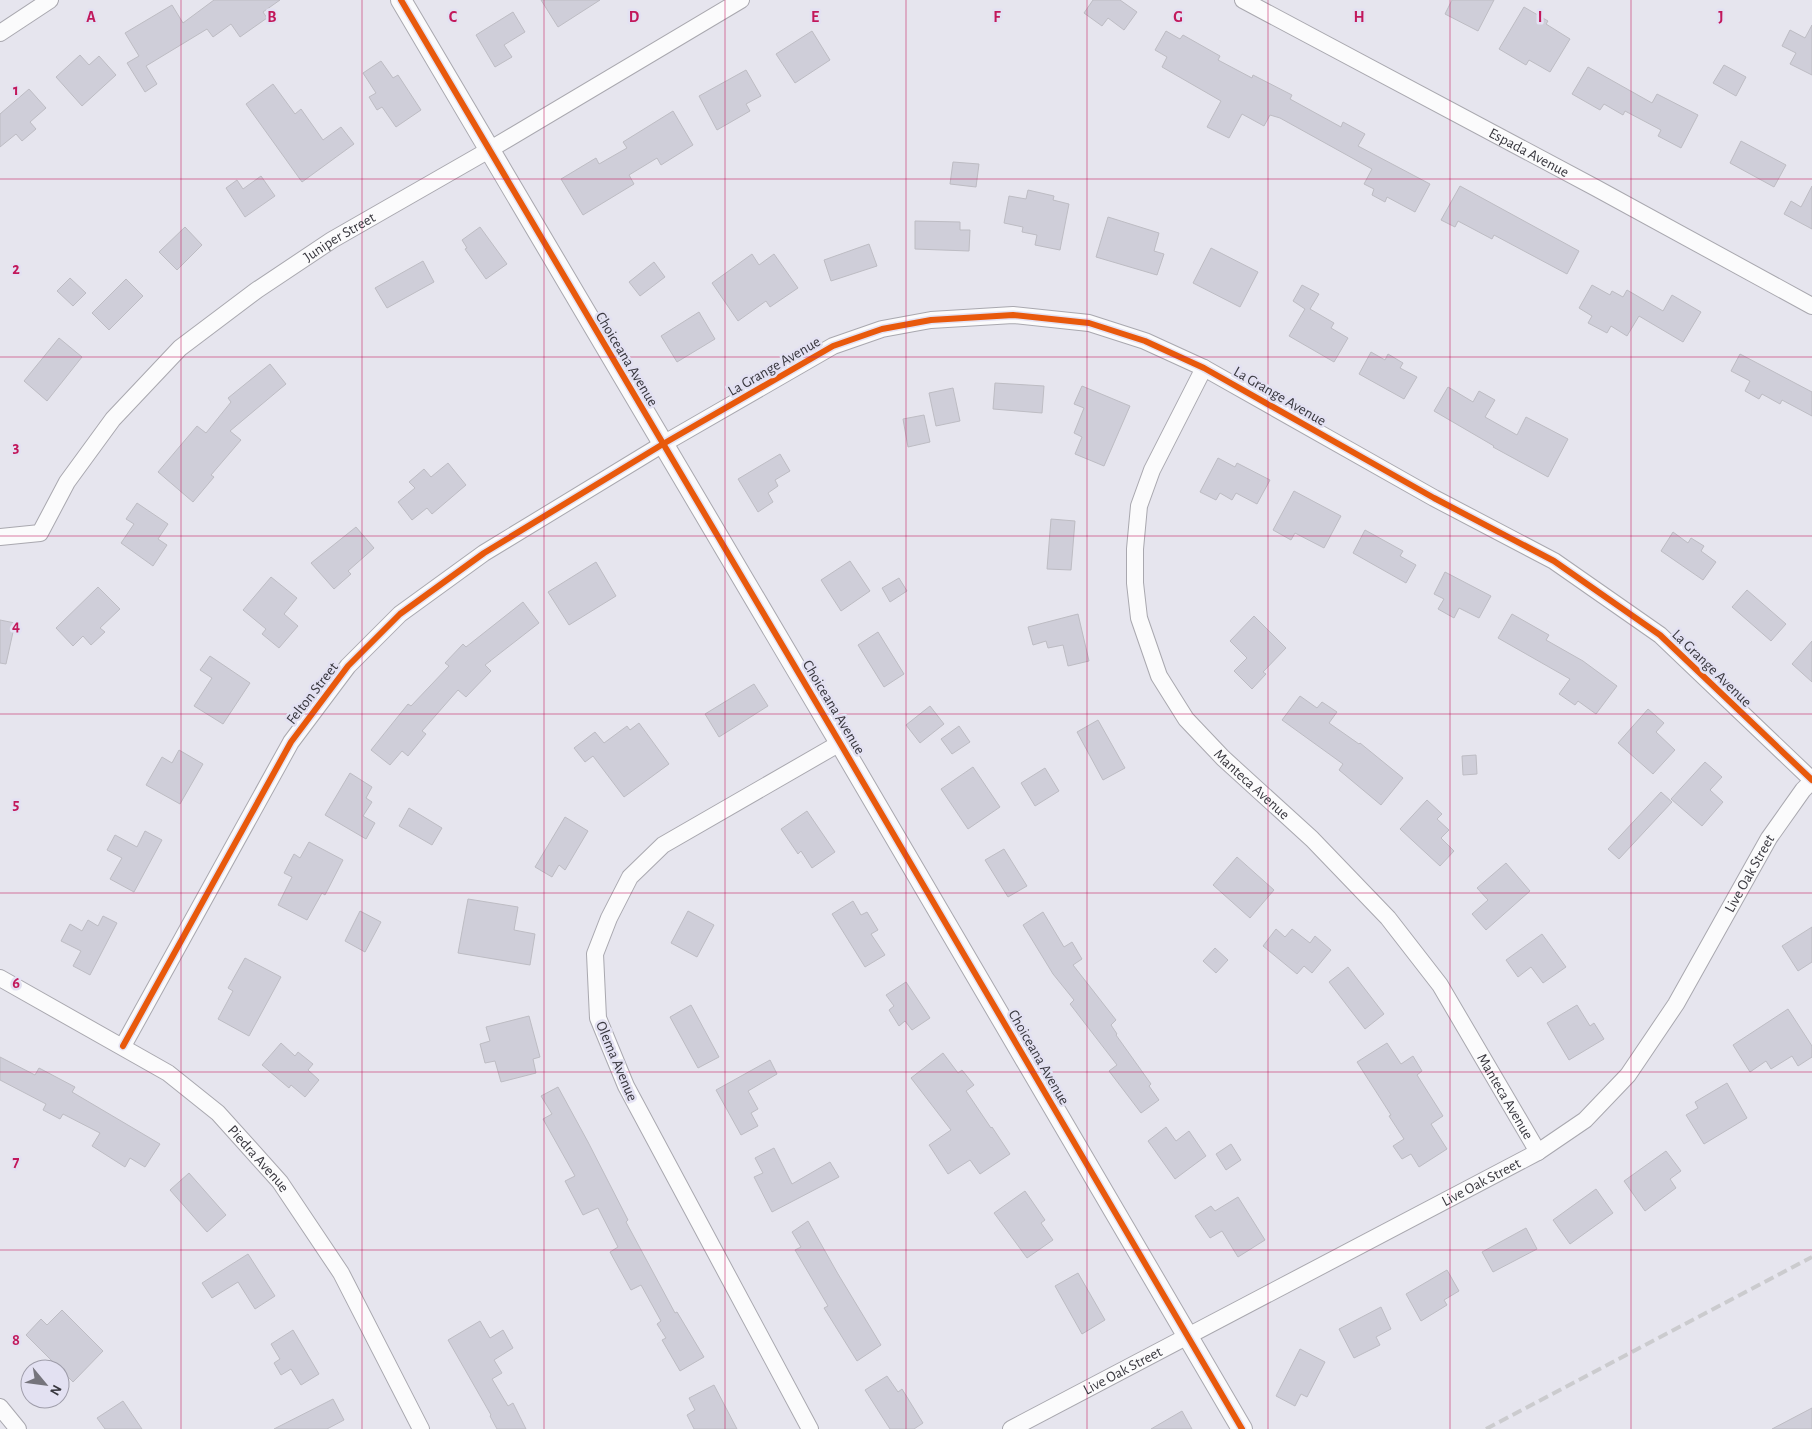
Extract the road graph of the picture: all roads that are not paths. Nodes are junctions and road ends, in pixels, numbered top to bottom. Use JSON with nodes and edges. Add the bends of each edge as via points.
{"nodes":[{"id":1,"x":50,"y":0,"type":"edge"},
{"id":2,"x":401,"y":0,"type":"edge"},
{"id":3,"x":741,"y":0,"type":"edge"},
{"id":4,"x":1243,"y":0,"type":"edge"},
{"id":5,"x":0,"y":33,"type":"edge"},
{"id":6,"x":490,"y":150,"type":"junction"},
{"id":7,"x":1812,"y":306,"type":"edge"},
{"id":8,"x":1204,"y":368,"type":"junction"},
{"id":9,"x":663,"y":444,"type":"junction"},
{"id":10,"x":0,"y":537,"type":"edge"},
{"id":11,"x":840,"y":743,"type":"junction"},
{"id":12,"x":1812,"y":781,"type":"edge"},
{"id":13,"x":0,"y":978,"type":"edge"},
{"id":14,"x":122,"y":1046,"type":"junction"},
{"id":15,"x":1538,"y":1152,"type":"junction"},
{"id":16,"x":1188,"y":1337,"type":"junction"},
{"id":17,"x":0,"y":1408,"type":"edge"},
{"id":18,"x":18,"y":1429,"type":"edge"},
{"id":19,"x":421,"y":1429,"type":"edge"},
{"id":20,"x":810,"y":1429,"type":"edge"},
{"id":21,"x":1011,"y":1429,"type":"edge"},
{"id":22,"x":1242,"y":1429,"type":"edge"}],
"edges":[{"from":1,"to":5,"type":"street"},
{"from":2,"to":6,"type":"street","name":"Choiceana Avenue"},
{"from":3,"to":6,"type":"street","name":"Juniper Street"},
{"from":4,"to":7,"type":"street","name":"Espada Avenue"},
{"from":6,"to":9,"type":"street","name":"Choiceana Avenue"},
{"from":6,"to":10,"type":"street","name":"Juniper Street","via":[[332,240],[257,290],[180,348],[113,419],[67,482],[40,533]]},
{"from":8,"to":9,"type":"street","name":"La Grange Avenue","via":[[1145,341],[1089,323],[1014,315],[931,320],[882,329],[833,346]]},
{"from":8,"to":12,"type":"street","name":"La Grange Avenue","via":[[1434,498],[1554,561],[1660,635]]},
{"from":8,"to":15,"type":"street","name":"Manteca Avenue","via":[[1152,470],[1140,506],[1134,549],[1135,583],[1139,618],[1159,676],[1186,719],[1223,758],[1312,839],[1388,918],[1440,984]]},
{"from":9,"to":11,"type":"street","name":"Choiceana Avenue"},
{"from":9,"to":14,"type":"street","name":"Felton Street","via":[[484,553],[400,614],[348,666],[291,742]]},
{"from":11,"to":16,"type":"street","name":"Choiceana Avenue"},
{"from":11,"to":20,"type":"street","name":"Olema Avenue","via":[[663,845],[630,877],[595,954],[598,1018],[626,1086]]},
{"from":12,"to":15,"type":"street","name":"Live Oak Street","via":[[1769,838],[1676,1004],[1628,1076],[1585,1120]]},
{"from":13,"to":14,"type":"street","name":"Piedra Avenue"},
{"from":14,"to":19,"type":"street","name":"Piedra Avenue","via":[[168,1073],[218,1113],[280,1182],[340,1273]]},
{"from":15,"to":16,"type":"street","name":"Live Oak Street"},
{"from":16,"to":21,"type":"street","name":"Live Oak Street"},
{"from":16,"to":22,"type":"street","name":"Choiceana Avenue"},
{"from":17,"to":18,"type":"street"}]}
